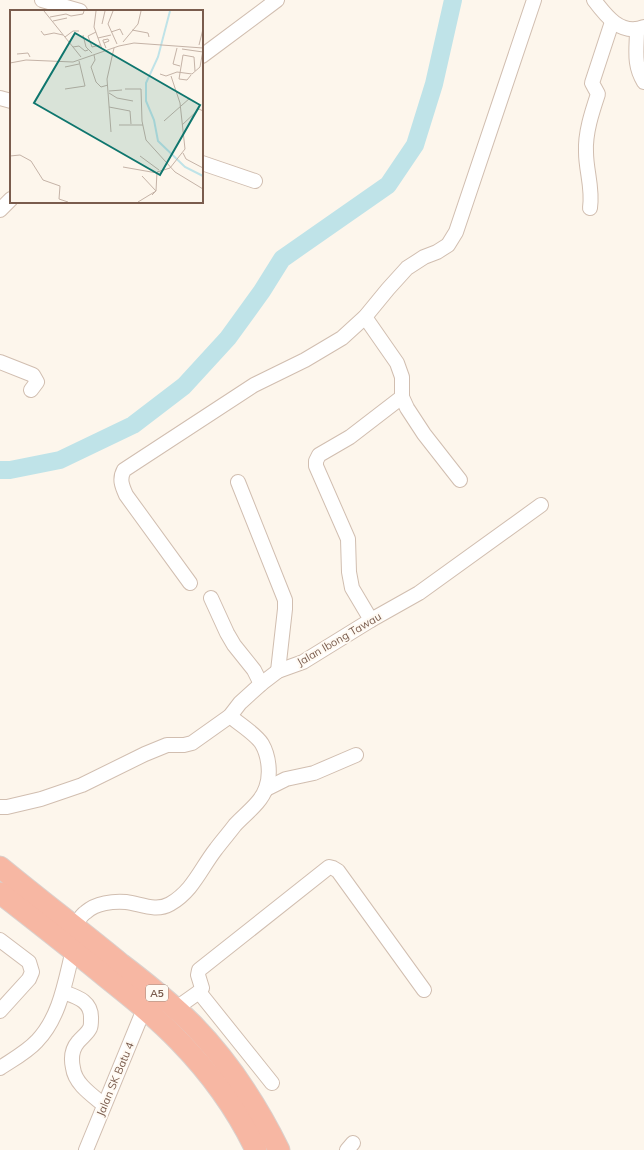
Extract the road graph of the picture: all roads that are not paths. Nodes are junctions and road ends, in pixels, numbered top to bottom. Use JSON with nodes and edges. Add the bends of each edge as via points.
{"nodes":[{"id":1,"x":42,"y":0,"type":"edge"},
{"id":2,"x":277,"y":0,"type":"edge"},
{"id":3,"x":534,"y":0,"type":"edge"},
{"id":4,"x":594,"y":0,"type":"edge"},
{"id":5,"x":77,"y":10,"type":"edge"},
{"id":6,"x":612,"y":22,"type":"junction"},
{"id":7,"x":641,"y":28,"type":"edge"},
{"id":8,"x":208,"y":46,"type":"edge"},
{"id":9,"x":644,"y":82,"type":"edge"},
{"id":10,"x":0,"y":98,"type":"edge"},
{"id":11,"x":10,"y":101,"type":"edge"},
{"id":12,"x":203,"y":163,"type":"edge"},
{"id":13,"x":255,"y":181,"type":"dead end"},
{"id":14,"x":590,"y":208,"type":"dead end"},
{"id":15,"x":365,"y":316,"type":"junction"},
{"id":16,"x":0,"y":362,"type":"edge"},
{"id":17,"x":31,"y":390,"type":"dead end"},
{"id":18,"x":402,"y":397,"type":"junction"},
{"id":19,"x":460,"y":480,"type":"dead end"},
{"id":20,"x":238,"y":482,"type":"dead end"},
{"id":21,"x":541,"y":505,"type":"dead end"},
{"id":22,"x":190,"y":583,"type":"dead end"},
{"id":23,"x":211,"y":598,"type":"dead end"},
{"id":24,"x":371,"y":620,"type":"junction"},
{"id":25,"x":278,"y":671,"type":"junction"},
{"id":26,"x":261,"y":684,"type":"junction"},
{"id":27,"x":230,"y":716,"type":"junction"},
{"id":28,"x":356,"y":755,"type":"dead end"},
{"id":29,"x":266,"y":789,"type":"junction"},
{"id":30,"x":0,"y":807,"type":"edge"},
{"id":31,"x":0,"y":867,"type":"edge"},
{"id":32,"x":2,"y":898,"type":"edge"},
{"id":33,"x":75,"y":926,"type":"junction"},
{"id":34,"x":0,"y":940,"type":"edge"},
{"id":35,"x":73,"y":950,"type":"junction"},
{"id":36,"x":424,"y":990,"type":"dead end"},
{"id":37,"x":63,"y":992,"type":"junction"},
{"id":38,"x":199,"y":992,"type":"junction"},
{"id":39,"x":144,"y":1009,"type":"junction"},
{"id":40,"x":175,"y":1009,"type":"junction"},
{"id":41,"x":0,"y":1011,"type":"edge"},
{"id":42,"x":0,"y":1068,"type":"edge"},
{"id":43,"x":272,"y":1083,"type":"dead end"},
{"id":44,"x":104,"y":1105,"type":"junction"},
{"id":45,"x":86,"y":1150,"type":"edge"},
{"id":46,"x":256,"y":1150,"type":"edge"},
{"id":47,"x":279,"y":1150,"type":"edge"}],
"edges":[{"from":1,"to":5,"type":"street"},
{"from":2,"to":8,"type":"street"},
{"from":3,"to":15,"type":"street","via":[[456,232],[448,245],[408,268]]},
{"from":4,"to":6,"type":"street"},
{"from":6,"to":7,"type":"street","via":[[619,26]]},
{"from":6,"to":14,"type":"street","via":[[592,83],[598,94],[588,131],[586,152],[592,197]]},
{"from":7,"to":9,"type":"street","via":[[635,56],[637,69]]},
{"from":10,"to":11,"type":"street"},
{"from":12,"to":13,"type":"street"},
{"from":15,"to":18,"type":"street","via":[[397,363],[402,377]]},
{"from":15,"to":22,"type":"street","via":[[342,338],[254,385],[124,470],[121,476],[126,495]]},
{"from":16,"to":17,"type":"street","via":[[33,375],[37,382]]},
{"from":18,"to":19,"type":"street","via":[[424,434]]},
{"from":18,"to":24,"type":"street","via":[[350,437],[319,455],[316,460],[316,466],[348,539],[348,572],[352,588]]},
{"from":20,"to":25,"type":"street","via":[[284,600]]},
{"from":21,"to":24,"type":"street","name":"Jalan Ibong Tawau","via":[[419,593]]},
{"from":23,"to":26,"type":"street","via":[[227,633]]},
{"from":24,"to":25,"type":"street","name":"Jalan Ibong Tawau","via":[[303,662]]},
{"from":25,"to":26,"type":"street","name":"Jalan Ibong Tawau"},
{"from":26,"to":27,"type":"street","name":"Jalan Ibong Tawau"},
{"from":27,"to":29,"type":"street","via":[[261,743],[266,753]]},
{"from":27,"to":30,"type":"street","name":"Jalan Ibong Tawau","via":[[192,743],[184,746],[167,745],[82,785],[41,799]]},
{"from":28,"to":29,"type":"street","via":[[314,773],[286,779]]},
{"from":29,"to":33,"type":"street","via":[[215,850],[193,884],[170,904],[154,908],[125,902],[105,903],[85,912]]},
{"from":31,"to":33,"type":"highway","number":"A5"},
{"from":32,"to":35,"type":"highway","number":"A5"},
{"from":33,"to":40,"type":"highway","number":"A5"},
{"from":34,"to":41,"type":"street","via":[[29,962],[32,968],[29,979]]},
{"from":35,"to":37,"type":"street"},
{"from":35,"to":39,"type":"highway","number":"A5"},
{"from":36,"to":38,"type":"street","via":[[338,871],[329,867],[199,970],[202,988]]},
{"from":37,"to":42,"type":"street","via":[[53,1020],[37,1041]]},
{"from":37,"to":44,"type":"street","via":[[81,999],[90,1008],[90,1028],[77,1042],[73,1051],[73,1069],[82,1086]]},
{"from":38,"to":40,"type":"street"},
{"from":38,"to":43,"type":"street"},
{"from":39,"to":44,"type":"street","name":"Jalan SK Batu 4"},
{"from":39,"to":46,"type":"highway","number":"A5","via":[[180,1042],[211,1078],[229,1102]]},
{"from":40,"to":47,"type":"highway","number":"A5","via":[[208,1042],[244,1089]]},
{"from":44,"to":45,"type":"street","name":"Jalan SK Batu 4"}]}
